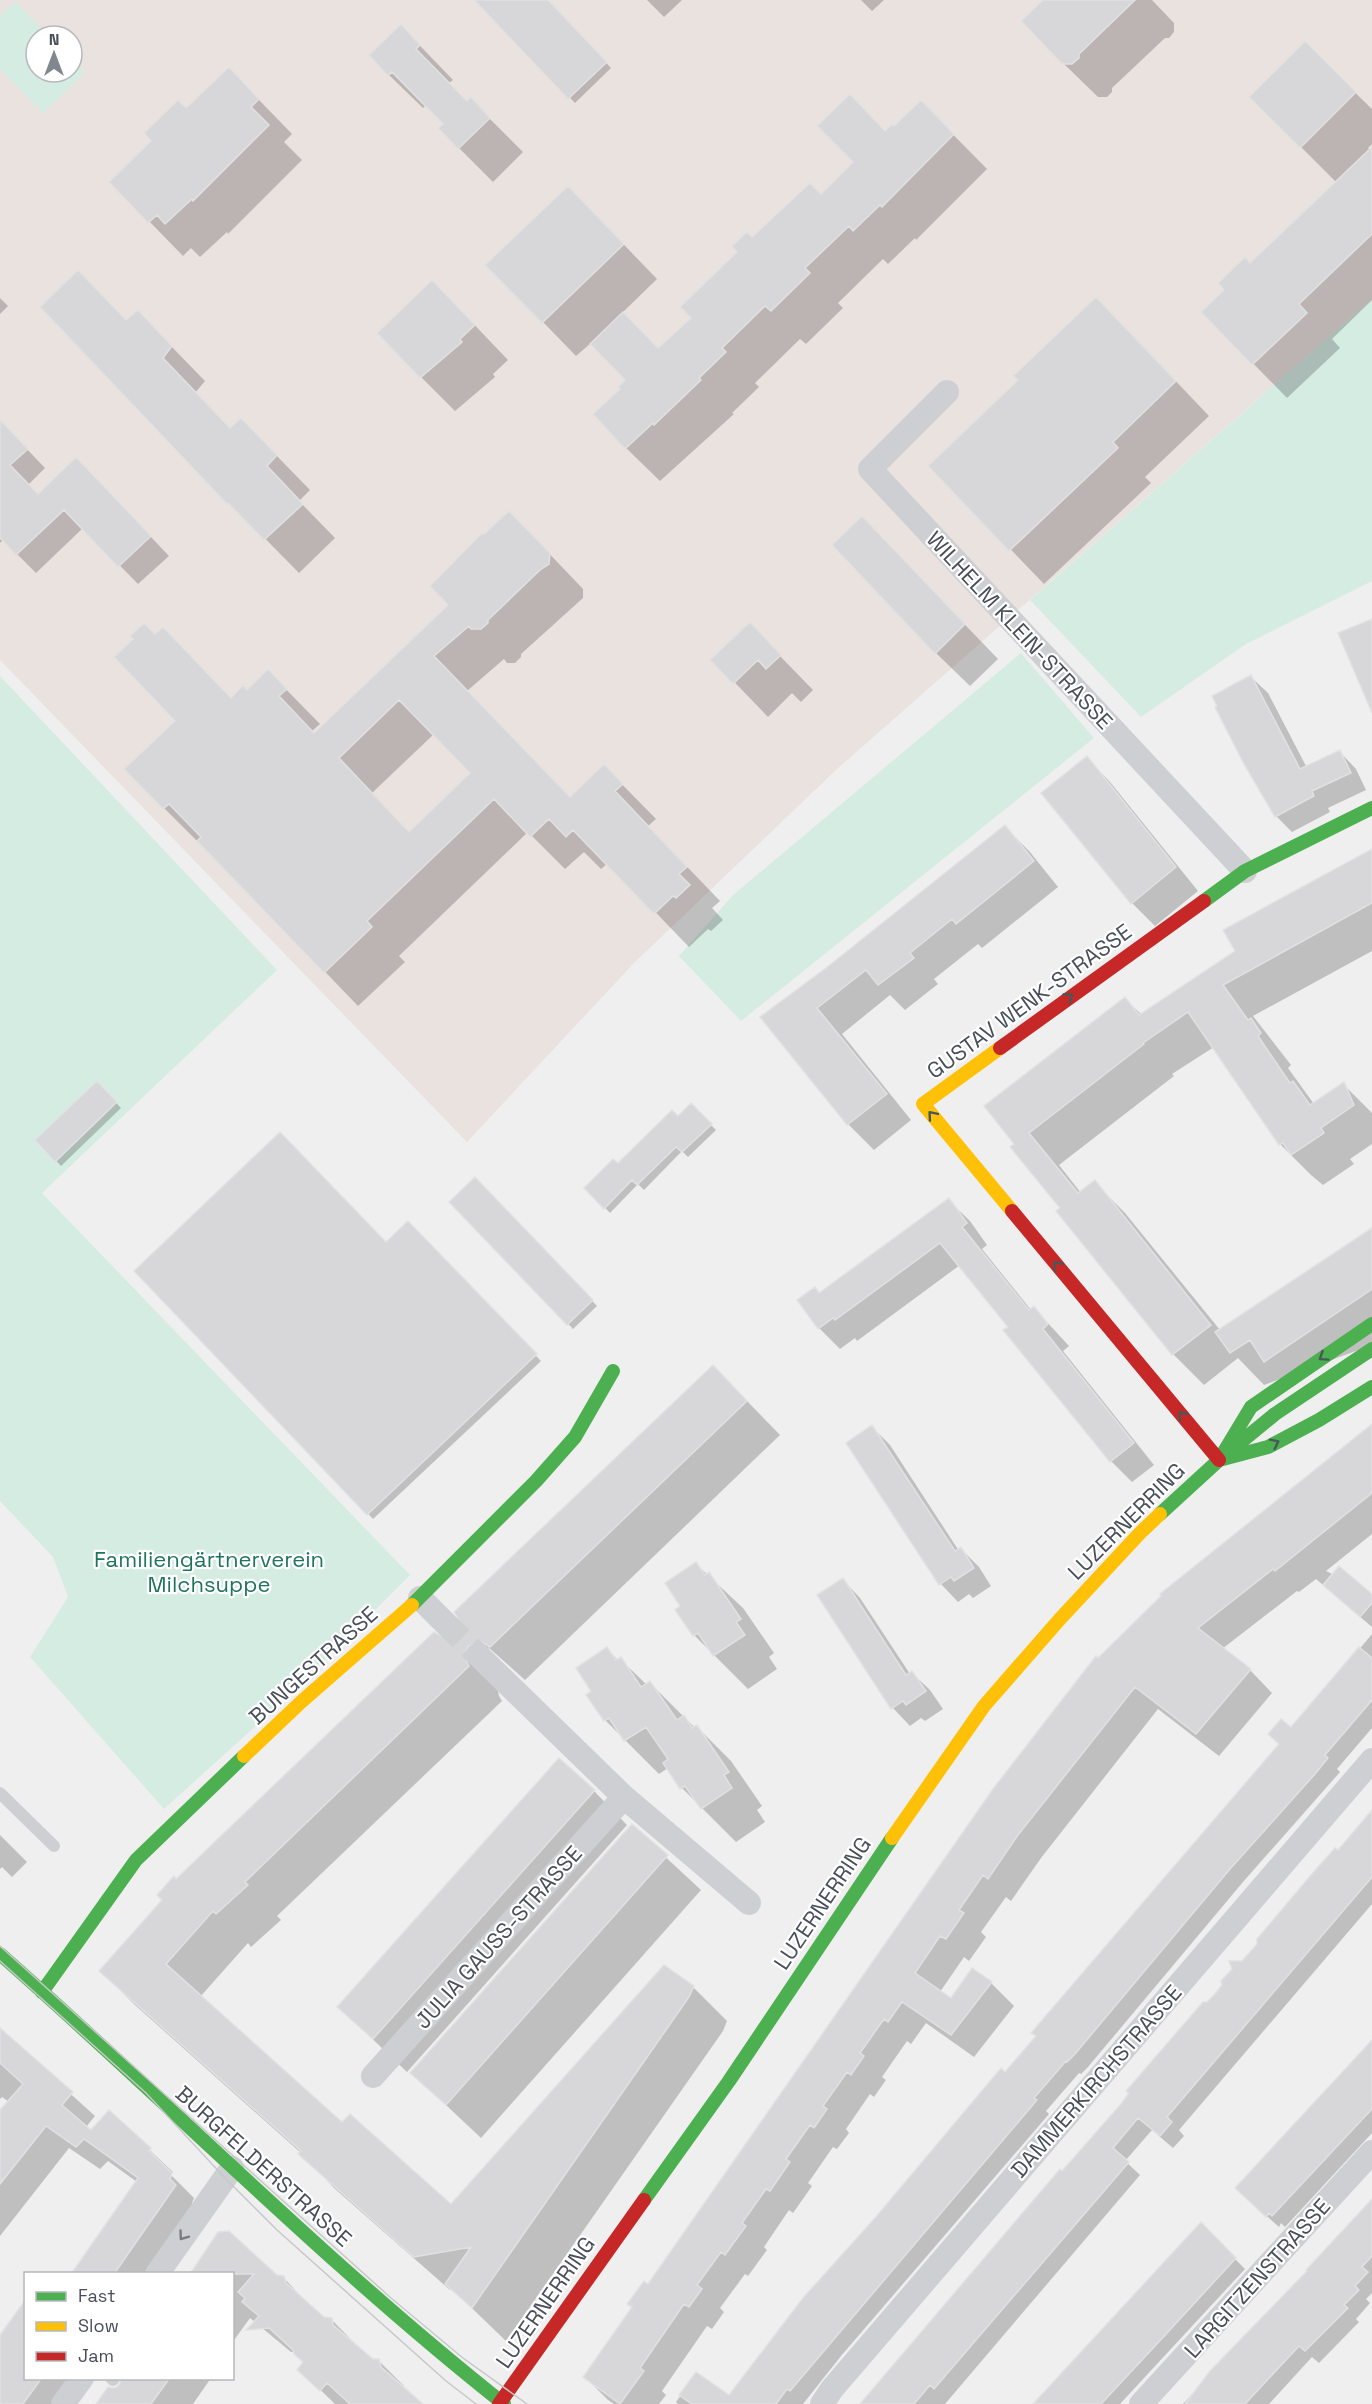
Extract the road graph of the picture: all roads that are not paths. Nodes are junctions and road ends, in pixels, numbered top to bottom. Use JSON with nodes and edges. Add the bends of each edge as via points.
{"nodes":[{"id":1,"x":947,"y":392,"type":"dead end"},
{"id":2,"x":1372,"y":808,"type":"edge"},
{"id":3,"x":1245,"y":871,"type":"junction"},
{"id":4,"x":1372,"y":1324,"type":"edge"},
{"id":5,"x":1372,"y":1349,"type":"edge"},
{"id":6,"x":1372,"y":1366,"type":"edge"},
{"id":7,"x":613,"y":1371,"type":"dead end"},
{"id":8,"x":1372,"y":1387,"type":"edge"},
{"id":9,"x":1219,"y":1460,"type":"junction"},
{"id":10,"x":420,"y":1598,"type":"junction"},
{"id":11,"x":444,"y":1622,"type":"tunnel mouth"},
{"id":12,"x":479,"y":1656,"type":"tunnel mouth"},
{"id":13,"x":1372,"y":1760,"type":"edge"},
{"id":14,"x":0,"y":1793,"type":"edge"},
{"id":15,"x":624,"y":1797,"type":"junction"},
{"id":16,"x":54,"y":1846,"type":"dead end"},
{"id":17,"x":749,"y":1904,"type":"dead end"},
{"id":18,"x":0,"y":1954,"type":"edge"},
{"id":19,"x":42,"y":1992,"type":"junction"},
{"id":20,"x":373,"y":2076,"type":"dead end"},
{"id":21,"x":1372,"y":2152,"type":"edge"},
{"id":22,"x":232,"y":2168,"type":"junction"},
{"id":23,"x":158,"y":2272,"type":"edge"},
{"id":24,"x":81,"y":2380,"type":"edge"},
{"id":25,"x":501,"y":2403,"type":"edge"},
{"id":26,"x":63,"y":2404,"type":"edge"},
{"id":27,"x":822,"y":2404,"type":"edge"},
{"id":28,"x":1141,"y":2404,"type":"edge"}],
"edges":[{"from":1,"to":3,"type":"street","name":"WILHELM KLEIN-STRASSE","via":[[870,469]]},
{"from":2,"to":3,"type":"main road","name":"GUSTAV WENK-STRASSE"},
{"from":9,"to":3,"type":"main road","name":"GUSTAV WENK-STRASSE","one_way":true,"via":[[923,1104]]},
{"from":4,"to":9,"type":"main road","name":"LUZERNERRING","one_way":true,"via":[[1251,1407]]},
{"from":5,"to":9,"type":"main road","via":[[1275,1414]]},
{"from":6,"to":9,"type":"main road"},
{"from":7,"to":10,"type":"main road","name":"BUNGESTRASSE","via":[[575,1437]]},
{"from":9,"to":8,"type":"main road","name":"LUZERNERRING","one_way":true,"via":[[1268,1447]]},
{"from":9,"to":25,"type":"main road","name":"LUZERNERRING","via":[[1140,1533],[984,1706],[910,1809],[729,2080]]},
{"from":10,"to":11,"type":"street"},
{"from":10,"to":19,"type":"main road","name":"BUNGESTRASSE","via":[[301,1702],[136,1860]]},
{"from":12,"to":15,"type":"street"},
{"from":13,"to":27,"type":"street","name":"DAMMERKIRCHSTRASSE"},
{"from":14,"to":16,"type":"lane"},
{"from":15,"to":17,"type":"street"},
{"from":15,"to":20,"type":"street","name":"JULIA GAUSS-STRASSE"},
{"from":18,"to":19,"type":"main road","name":"BURGFELDERSTRASSE"},
{"from":19,"to":22,"type":"main road","name":"BURGFELDERSTRASSE"},
{"from":21,"to":28,"type":"street","name":"LARGITZENSTRASSE"},
{"from":22,"to":23,"type":"street","one_way":true},
{"from":22,"to":25,"type":"main road","name":"BURGFELDERSTRASSE"},
{"from":24,"to":26,"type":"street"}]}
